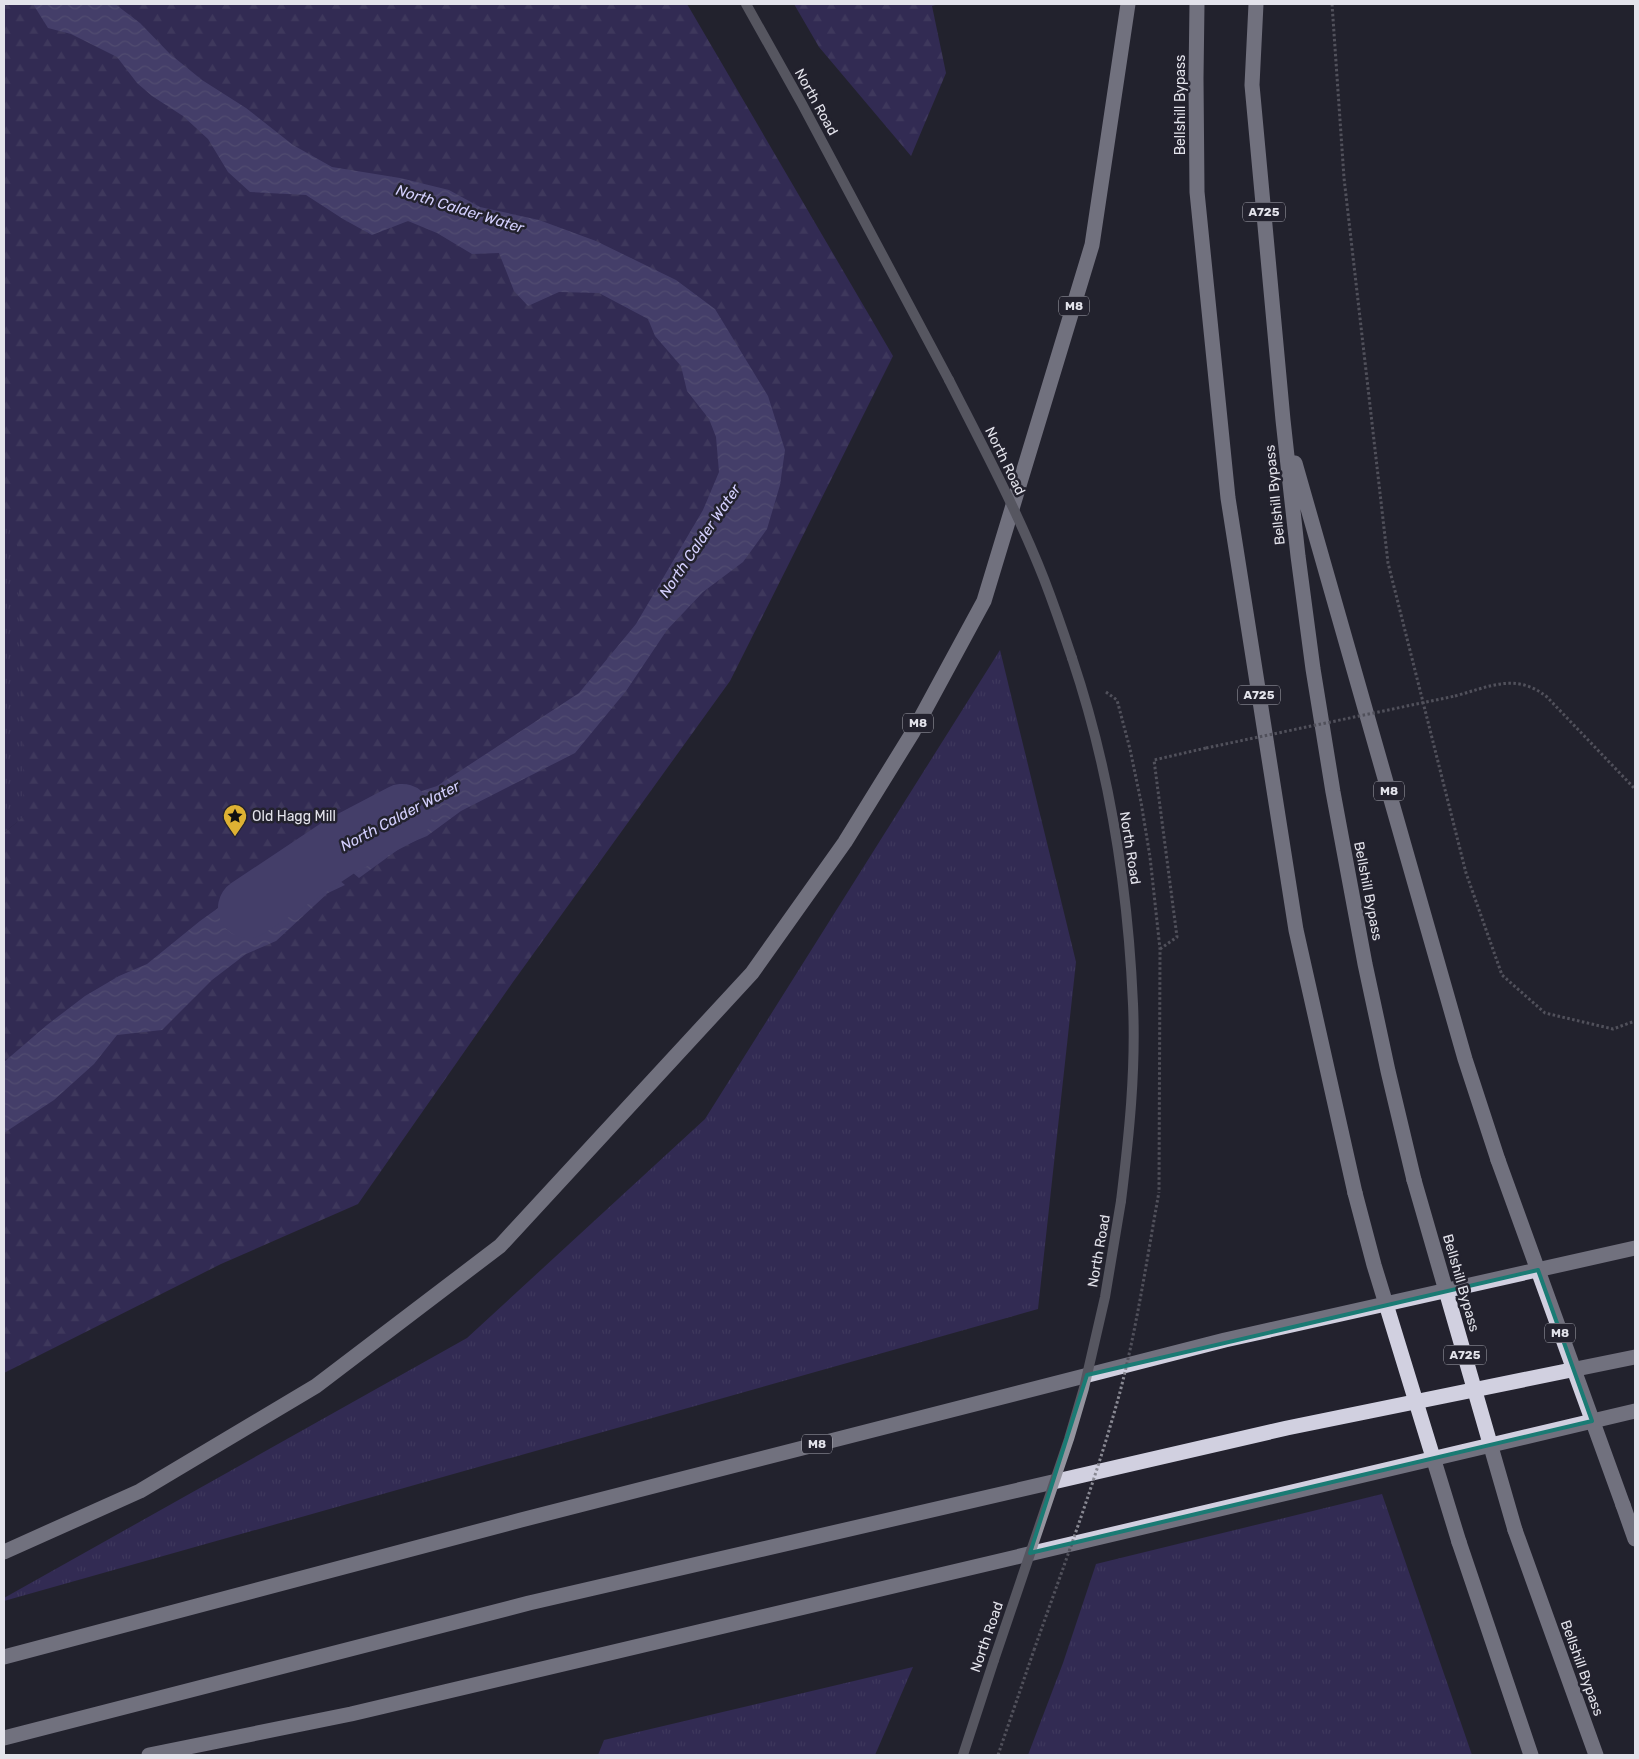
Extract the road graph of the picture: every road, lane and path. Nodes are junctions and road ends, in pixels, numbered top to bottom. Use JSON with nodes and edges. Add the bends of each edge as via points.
{"nodes":[{"id":1,"x":746,"y":4,"type":"edge"},
{"id":2,"x":1128,"y":4,"type":"edge"},
{"id":3,"x":1197,"y":4,"type":"edge"},
{"id":4,"x":1256,"y":4,"type":"edge"},
{"id":5,"x":1332,"y":4,"type":"edge"},
{"id":6,"x":1283,"y":420,"type":"junction"},
{"id":7,"x":1635,"y":789,"type":"edge"},
{"id":8,"x":1160,"y":949,"type":"dead end"},
{"id":9,"x":1635,"y":1021,"type":"edge"},
{"id":10,"x":1159,"y":1192,"type":"dead end"},
{"id":11,"x":1635,"y":1248,"type":"edge"},
{"id":12,"x":1635,"y":1357,"type":"edge"},
{"id":13,"x":1635,"y":1411,"type":"edge"},
{"id":14,"x":1635,"y":1539,"type":"edge"},
{"id":15,"x":4,"y":1552,"type":"edge"},
{"id":16,"x":4,"y":1657,"type":"edge"},
{"id":17,"x":4,"y":1738,"type":"edge"},
{"id":18,"x":149,"y":1755,"type":"edge"},
{"id":19,"x":963,"y":1755,"type":"edge"},
{"id":20,"x":998,"y":1755,"type":"edge"},
{"id":21,"x":1531,"y":1755,"type":"edge"},
{"id":22,"x":1596,"y":1755,"type":"edge"}],
"edges":[{"from":1,"to":19,"type":"main road","name":"North Road","bridge":true,"via":[[996,470],[1044,578],[1072,658],[1097,746],[1113,821],[1129,946],[1133,1006],[1129,1135],[1105,1297],[1069,1439]]},
{"from":2,"to":15,"type":"highway","number":"M8","via":[[1092,245],[984,601],[913,732],[845,842],[752,973],[500,1246],[316,1386],[140,1491]]},
{"from":3,"to":21,"type":"highway","name":"Bellshill Bypass","number":"A725","bridge":true,"via":[[1197,192],[1228,498],[1296,930],[1374,1265],[1459,1542]]},
{"from":4,"to":6,"type":"highway","name":"Bellshill Bypass","number":"A725","via":[[1252,85]]},
{"from":5,"to":9,"type":"path","via":[[1344,178],[1388,562],[1466,874],[1502,975],[1546,1013],[1613,1029]]},
{"from":6,"to":14,"type":"highway","number":"M8","bridge":true,"via":[[1465,1059],[1498,1160]]},
{"from":6,"to":22,"type":"highway","name":"Bellshill Bypass","number":"A725","bridge":true,"via":[[1313,669],[1365,964],[1388,1071],[1414,1180],[1516,1530]]},
{"from":7,"to":8,"type":"path","bridge":true,"via":[[1547,697],[1536,688],[1520,683],[1503,684],[1154,760],[1176,937]]},
{"from":10,"to":20,"type":"path","bridge":true,"via":[[1133,1334],[1104,1446]]},
{"from":11,"to":16,"type":"highway","number":"M8","via":[[1225,1340],[511,1522]]},
{"from":12,"to":17,"type":"highway","via":[[1286,1428],[539,1600]]},
{"from":13,"to":18,"type":"highway","via":[[361,1711]]}]}
